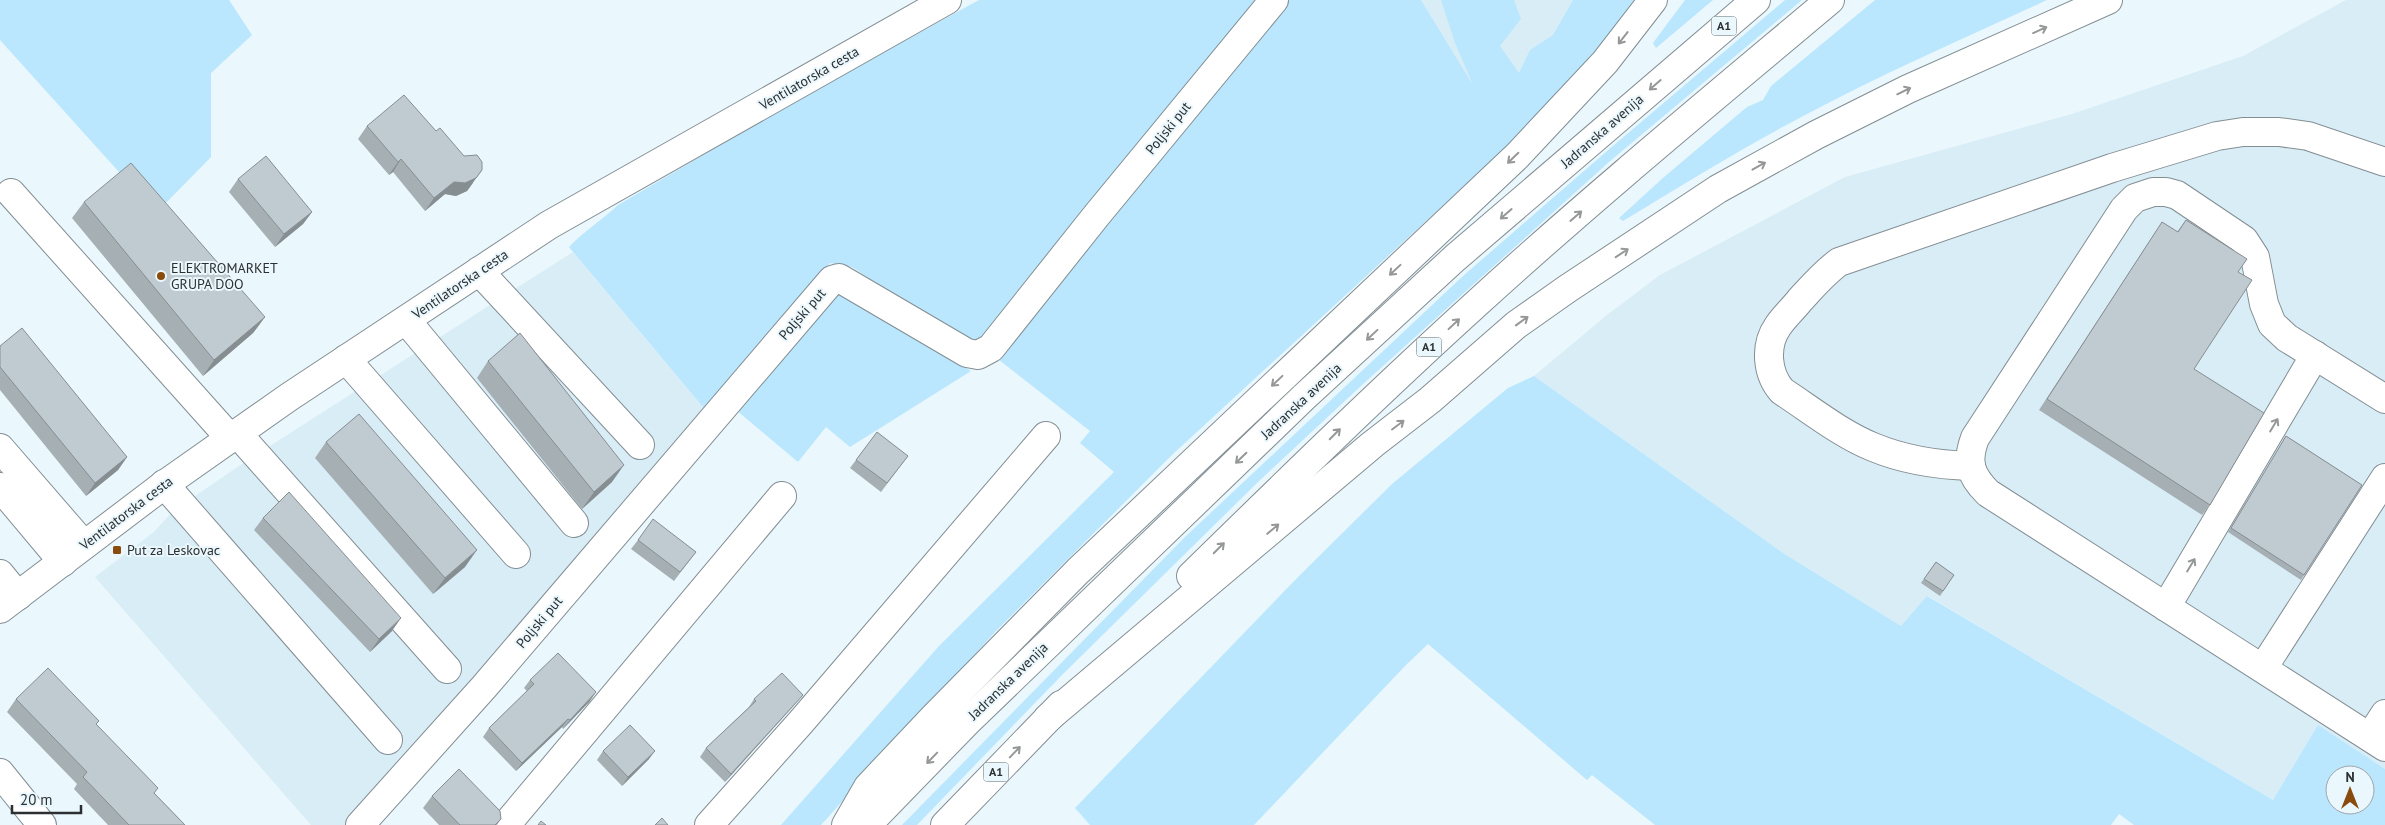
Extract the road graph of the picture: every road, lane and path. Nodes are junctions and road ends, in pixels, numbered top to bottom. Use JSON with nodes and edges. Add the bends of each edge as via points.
{"nodes":[{"id":1,"x":947,"y":0,"type":"edge"},
{"id":2,"x":1274,"y":0,"type":"edge"},
{"id":3,"x":1653,"y":0,"type":"edge"},
{"id":4,"x":1756,"y":0,"type":"edge"},
{"id":5,"x":1830,"y":0,"type":"edge"},
{"id":6,"x":2108,"y":0,"type":"edge"},
{"id":7,"x":2385,"y":162,"type":"edge"},
{"id":8,"x":10,"y":193,"type":"dead end"},
{"id":9,"x":479,"y":271,"type":"junction"},
{"id":10,"x":406,"y":320,"type":"junction"},
{"id":11,"x":2315,"y":355,"type":"junction"},
{"id":12,"x":346,"y":359,"type":"junction"},
{"id":13,"x":2385,"y":399,"type":"edge"},
{"id":14,"x":234,"y":436,"type":"junction"},
{"id":15,"x":1046,"y":436,"type":"dead end"},
{"id":16,"x":640,"y":445,"type":"dead end"},
{"id":17,"x":0,"y":448,"type":"edge"},
{"id":18,"x":1971,"y":466,"type":"junction"},
{"id":19,"x":2385,"y":478,"type":"edge"},
{"id":20,"x":164,"y":484,"type":"junction"},
{"id":21,"x":0,"y":487,"type":"edge"},
{"id":22,"x":782,"y":496,"type":"dead end"},
{"id":23,"x":574,"y":522,"type":"dead end"},
{"id":24,"x":84,"y":545,"type":"junction"},
{"id":25,"x":516,"y":554,"type":"dead end"},
{"id":26,"x":63,"y":562,"type":"junction"},
{"id":27,"x":0,"y":574,"type":"edge"},
{"id":28,"x":9,"y":602,"type":"edge"},
{"id":29,"x":2166,"y":607,"type":"junction"},
{"id":30,"x":2263,"y":668,"type":"junction"},
{"id":31,"x":447,"y":669,"type":"dead end"},
{"id":32,"x":2385,"y":714,"type":"edge"},
{"id":33,"x":1048,"y":718,"type":"junction"},
{"id":34,"x":388,"y":740,"type":"dead end"},
{"id":35,"x":2378,"y":742,"type":"edge"},
{"id":36,"x":0,"y":773,"type":"edge"},
{"id":37,"x":42,"y":825,"type":"edge"},
{"id":38,"x":360,"y":825,"type":"edge"},
{"id":39,"x":506,"y":825,"type":"edge"},
{"id":40,"x":709,"y":825,"type":"edge"},
{"id":41,"x":846,"y":825,"type":"edge"},
{"id":42,"x":867,"y":825,"type":"edge"},
{"id":43,"x":945,"y":825,"type":"edge"}],
"edges":[{"from":1,"to":9,"type":"main road","name":"Ventilatorska cesta","via":[[549,225]]},
{"from":2,"to":38,"type":"main road","name":"Poljski put","via":[[991,348],[978,354],[967,353],[838,278],[832,280],[484,687]]},
{"from":3,"to":41,"type":"main road","one_way":true,"via":[[1605,62],[1516,156],[1078,571],[934,717],[868,787]]},
{"from":4,"to":42,"type":"main road","name":"Jadranska avenija","number":"A1","one_way":true,"via":[[1455,258],[1304,397],[966,723]]},
{"from":33,"to":5,"type":"main road","number":"A1","one_way":true,"via":[[1347,422],[1477,302]]},
{"from":33,"to":6,"type":"main road","one_way":true,"via":[[1516,325],[1567,289],[1718,189],[1816,135],[1908,89]]},
{"from":7,"to":18,"type":"main road","via":[[2308,136],[2243,132],[2217,136],[2112,168],[1839,262],[1823,274],[1777,327],[1769,353],[1774,382],[1872,447],[1928,462]]},
{"from":8,"to":14,"type":"main road"},
{"from":9,"to":10,"type":"main road","name":"Ventilatorska cesta"},
{"from":9,"to":16,"type":"main road"},
{"from":10,"to":12,"type":"main road","name":"Ventilatorska cesta"},
{"from":10,"to":23,"type":"main road"},
{"from":11,"to":13,"type":"main road"},
{"from":11,"to":18,"type":"main road","via":[[2287,338],[2272,324],[2264,304],[2255,257],[2244,240],[2177,195],[2153,192],[2134,198],[1975,438],[1970,451]]},
{"from":29,"to":11,"type":"main road","one_way":true},
{"from":12,"to":14,"type":"main road","name":"Ventilatorska cesta"},
{"from":12,"to":25,"type":"main road"},
{"from":14,"to":20,"type":"main road","name":"Ventilatorska cesta"},
{"from":14,"to":31,"type":"main road"},
{"from":15,"to":40,"type":"main road"},
{"from":17,"to":24,"type":"main road"},
{"from":18,"to":29,"type":"main road","via":[[1975,480],[1988,493]]},
{"from":19,"to":30,"type":"main road"},
{"from":20,"to":24,"type":"main road","name":"Ventilatorska cesta"},
{"from":20,"to":34,"type":"main road"},
{"from":21,"to":26,"type":"main road"},
{"from":22,"to":39,"type":"main road"},
{"from":24,"to":26,"type":"main road","name":"Ventilatorska cesta"},
{"from":26,"to":28,"type":"main road","name":"Ventilatorska cesta"},
{"from":27,"to":28,"type":"main road"},
{"from":29,"to":30,"type":"main road"},
{"from":30,"to":35,"type":"main road"},
{"from":32,"to":35,"type":"main road"},
{"from":43,"to":33,"type":"main road","number":"A1","one_way":true},
{"from":36,"to":37,"type":"main road"}]}
